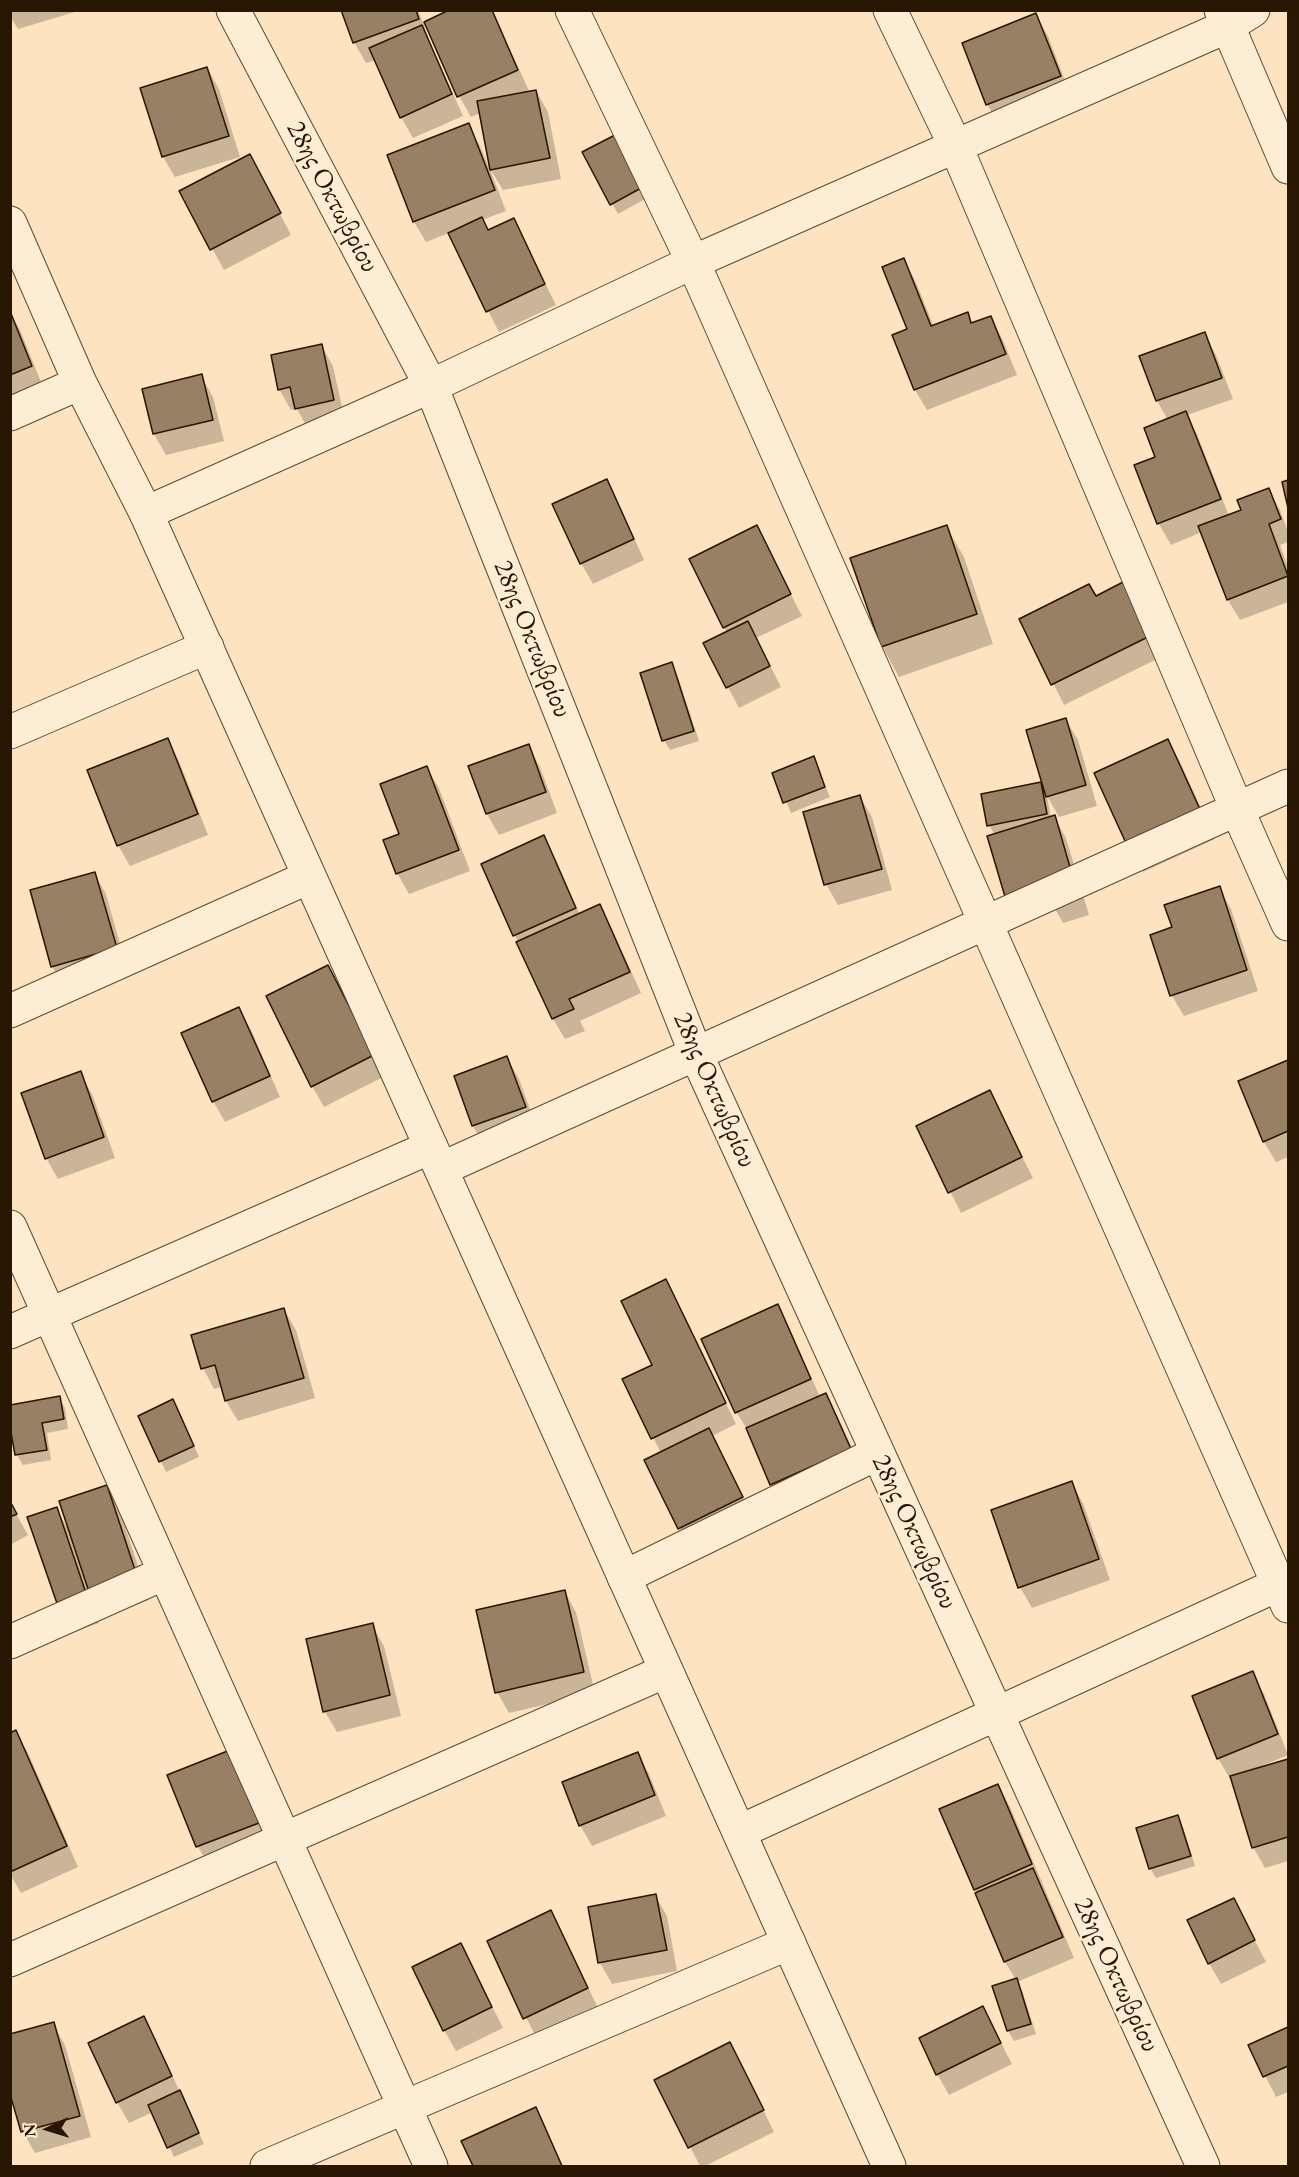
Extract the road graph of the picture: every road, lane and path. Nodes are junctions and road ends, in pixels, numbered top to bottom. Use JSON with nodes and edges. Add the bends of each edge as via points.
{"nodes":[{"id":1,"x":233,"y":10,"type":"edge"},
{"id":2,"x":572,"y":10,"type":"edge"},
{"id":3,"x":890,"y":10,"type":"edge"},
{"id":4,"x":1234,"y":16,"type":"edge"},
{"id":5,"x":956,"y":147,"type":"junction"},
{"id":6,"x":1288,"y":167,"type":"edge"},
{"id":7,"x":10,"y":223,"type":"edge"},
{"id":8,"x":693,"y":262,"type":"junction"},
{"id":9,"x":80,"y":383,"type":"junction"},
{"id":10,"x":431,"y":386,"type":"junction"},
{"id":11,"x":10,"y":414,"type":"edge"},
{"id":12,"x":146,"y":513,"type":"junction"},
{"id":13,"x":207,"y":647,"type":"junction"},
{"id":14,"x":10,"y":732,"type":"edge"},
{"id":15,"x":1288,"y":786,"type":"edge"},
{"id":16,"x":1237,"y":809,"type":"junction"},
{"id":17,"x":309,"y":877,"type":"junction"},
{"id":18,"x":987,"y":923,"type":"junction"},
{"id":19,"x":1288,"y":924,"type":"edge"},
{"id":20,"x":10,"y":1011,"type":"edge"},
{"id":21,"x":696,"y":1054,"type":"junction"},
{"id":22,"x":436,"y":1158,"type":"junction"},
{"id":23,"x":10,"y":1227,"type":"edge"},
{"id":24,"x":49,"y":1315,"type":"junction"},
{"id":25,"x":10,"y":1332,"type":"edge"},
{"id":26,"x":878,"y":1454,"type":"junction"},
{"id":27,"x":165,"y":1573,"type":"junction"},
{"id":28,"x":624,"y":1577,"type":"junction"},
{"id":29,"x":1285,"y":1590,"type":"edge"},
{"id":30,"x":10,"y":1642,"type":"edge"},
{"id":31,"x":666,"y":1671,"type":"junction"},
{"id":32,"x":997,"y":1714,"type":"junction"},
{"id":33,"x":739,"y":1832,"type":"junction"},
{"id":34,"x":284,"y":1839,"type":"junction"},
{"id":35,"x":789,"y":1943,"type":"junction"},
{"id":36,"x":10,"y":1960,"type":"edge"},
{"id":37,"x":404,"y":2107,"type":"junction"},
{"id":38,"x":267,"y":2166,"type":"edge"},
{"id":39,"x":430,"y":2166,"type":"edge"},
{"id":40,"x":889,"y":2166,"type":"edge"},
{"id":41,"x":1203,"y":2166,"type":"edge"}],
"edges":[{"from":1,"to":10,"type":"street","name":"28ης Οκτωβρίου"},
{"from":2,"to":8,"type":"street"},
{"from":3,"to":5,"type":"street"},
{"from":4,"to":5,"type":"street"},
{"from":4,"to":6,"type":"street"},
{"from":5,"to":8,"type":"street"},
{"from":5,"to":16,"type":"street"},
{"from":7,"to":9,"type":"street"},
{"from":8,"to":10,"type":"street"},
{"from":8,"to":18,"type":"street"},
{"from":9,"to":11,"type":"street"},
{"from":9,"to":12,"type":"street"},
{"from":10,"to":12,"type":"street"},
{"from":10,"to":21,"type":"street","name":"28ης Οκτωβρίου"},
{"from":12,"to":13,"type":"street"},
{"from":13,"to":14,"type":"street"},
{"from":13,"to":17,"type":"street"},
{"from":15,"to":16,"type":"street"},
{"from":16,"to":18,"type":"street"},
{"from":16,"to":19,"type":"street"},
{"from":17,"to":20,"type":"street"},
{"from":17,"to":22,"type":"street"},
{"from":18,"to":21,"type":"street"},
{"from":18,"to":29,"type":"street"},
{"from":21,"to":22,"type":"street"},
{"from":21,"to":26,"type":"street","name":"28ης Οκτωβρίου"},
{"from":22,"to":24,"type":"street"},
{"from":22,"to":28,"type":"street"},
{"from":23,"to":24,"type":"street"},
{"from":24,"to":25,"type":"street"},
{"from":24,"to":27,"type":"street"},
{"from":26,"to":28,"type":"street"},
{"from":26,"to":32,"type":"street","name":"28ης Οκτωβρίου"},
{"from":27,"to":30,"type":"street"},
{"from":27,"to":34,"type":"street"},
{"from":28,"to":31,"type":"street"},
{"from":29,"to":32,"type":"street"},
{"from":31,"to":33,"type":"street"},
{"from":31,"to":34,"type":"street"},
{"from":32,"to":33,"type":"street"},
{"from":32,"to":41,"type":"street","name":"28ης Οκτωβρίου"},
{"from":33,"to":35,"type":"street"},
{"from":34,"to":36,"type":"street"},
{"from":34,"to":37,"type":"street"},
{"from":35,"to":37,"type":"street"},
{"from":35,"to":40,"type":"street"},
{"from":37,"to":38,"type":"street"},
{"from":37,"to":39,"type":"street"}]}
